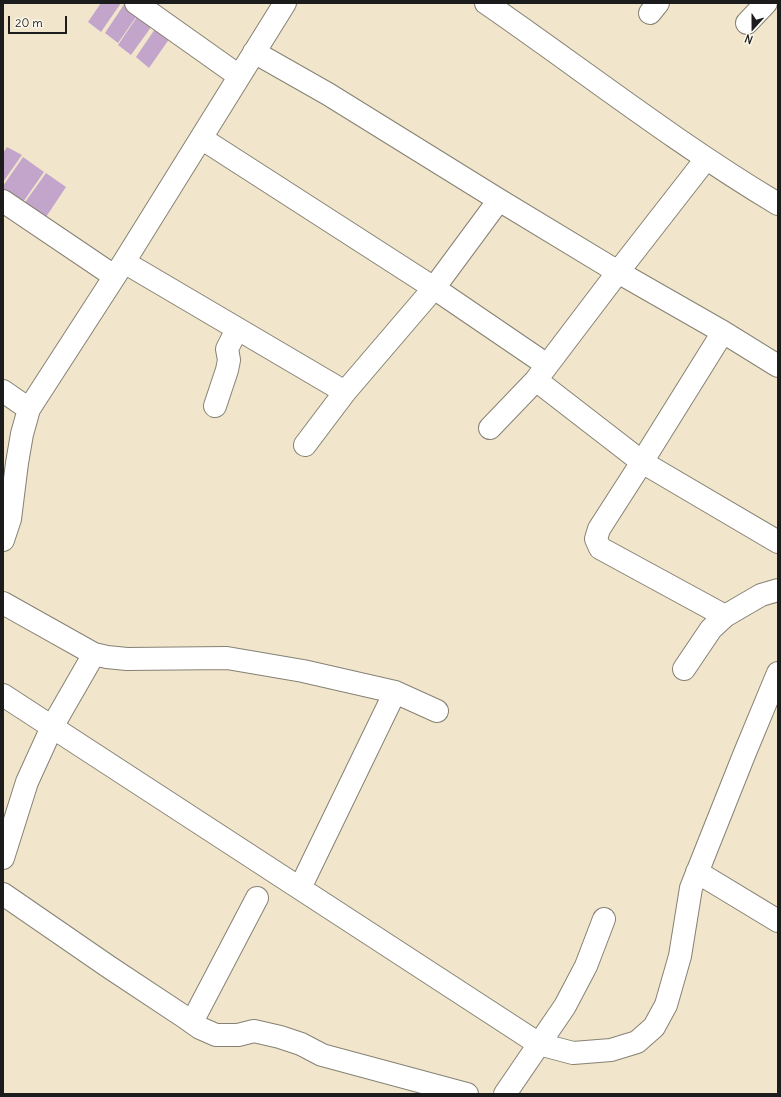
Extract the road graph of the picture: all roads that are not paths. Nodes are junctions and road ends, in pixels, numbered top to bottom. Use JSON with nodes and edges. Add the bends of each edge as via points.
{"nodes":[{"id":1,"x":136,"y":3,"type":"edge"},
{"id":2,"x":285,"y":3,"type":"edge"},
{"id":3,"x":486,"y":3,"type":"edge"},
{"id":4,"x":766,"y":3,"type":"edge"},
{"id":5,"x":747,"y":23,"type":"dead end"},
{"id":6,"x":254,"y":52,"type":"junction"},
{"id":7,"x":239,"y":76,"type":"junction"},
{"id":8,"x":201,"y":138,"type":"junction"},
{"id":9,"x":706,"y":159,"type":"junction"},
{"id":10,"x":500,"y":200,"type":"junction"},
{"id":11,"x":3,"y":201,"type":"edge"},
{"id":12,"x":778,"y":204,"type":"edge"},
{"id":13,"x":119,"y":269,"type":"junction"},
{"id":14,"x":618,"y":272,"type":"junction"},
{"id":15,"x":434,"y":288,"type":"junction"},
{"id":16,"x":237,"y":329,"type":"junction"},
{"id":17,"x":722,"y":332,"type":"junction"},
{"id":18,"x":778,"y":366,"type":"edge"},
{"id":19,"x":541,"y":372,"type":"junction"},
{"id":20,"x":3,"y":391,"type":"edge"},
{"id":21,"x":345,"y":392,"type":"junction"},
{"id":22,"x":216,"y":406,"type":"dead end"},
{"id":23,"x":29,"y":409,"type":"junction"},
{"id":24,"x":490,"y":428,"type":"dead end"},
{"id":25,"x":305,"y":444,"type":"dead end"},
{"id":26,"x":642,"y":462,"type":"junction"},
{"id":27,"x":3,"y":540,"type":"edge"},
{"id":28,"x":778,"y":542,"type":"edge"},
{"id":29,"x":778,"y":590,"type":"edge"},
{"id":30,"x":3,"y":603,"type":"edge"},
{"id":31,"x":725,"y":616,"type":"junction"},
{"id":32,"x":94,"y":654,"type":"junction"},
{"id":33,"x":684,"y":669,"type":"dead end"},
{"id":34,"x":778,"y":673,"type":"edge"},
{"id":35,"x":395,"y":692,"type":"junction"},
{"id":36,"x":3,"y":695,"type":"edge"},
{"id":37,"x":437,"y":711,"type":"dead end"},
{"id":38,"x":52,"y":727,"type":"junction"},
{"id":39,"x":3,"y":858,"type":"edge"},
{"id":40,"x":697,"y":872,"type":"junction"},
{"id":41,"x":300,"y":888,"type":"junction"},
{"id":42,"x":3,"y":894,"type":"edge"},
{"id":43,"x":258,"y":898,"type":"dead end"},
{"id":44,"x":604,"y":919,"type":"dead end"},
{"id":45,"x":778,"y":921,"type":"edge"},
{"id":46,"x":192,"y":1022,"type":"junction"},
{"id":47,"x":539,"y":1044,"type":"junction"},
{"id":48,"x":466,"y":1094,"type":"edge"},
{"id":49,"x":506,"y":1094,"type":"edge"}],
"edges":[{"from":1,"to":7,"type":"street"},
{"from":2,"to":6,"type":"street"},
{"from":3,"to":9,"type":"street"},
{"from":4,"to":5,"type":"street"},
{"from":6,"to":7,"type":"street"},
{"from":6,"to":10,"type":"street","via":[[328,94]]},
{"from":7,"to":8,"type":"street"},
{"from":8,"to":13,"type":"street"},
{"from":8,"to":15,"type":"street"},
{"from":9,"to":12,"type":"street"},
{"from":9,"to":14,"type":"street"},
{"from":10,"to":14,"type":"street"},
{"from":10,"to":15,"type":"street"},
{"from":11,"to":13,"type":"street"},
{"from":13,"to":16,"type":"street"},
{"from":13,"to":23,"type":"street"},
{"from":14,"to":17,"type":"street"},
{"from":14,"to":19,"type":"street"},
{"from":15,"to":19,"type":"street"},
{"from":15,"to":21,"type":"street"},
{"from":16,"to":21,"type":"street"},
{"from":16,"to":22,"type":"street","via":[[227,349],[229,360]]},
{"from":17,"to":18,"type":"street"},
{"from":17,"to":26,"type":"street"},
{"from":19,"to":24,"type":"street"},
{"from":19,"to":26,"type":"street"},
{"from":20,"to":23,"type":"street"},
{"from":21,"to":25,"type":"street"},
{"from":23,"to":27,"type":"street","via":[[16,463],[10,520]]},
{"from":26,"to":28,"type":"street"},
{"from":26,"to":31,"type":"street","via":[[599,529],[596,539],[600,548]]},
{"from":29,"to":31,"type":"street","via":[[761,595]]},
{"from":30,"to":32,"type":"street"},
{"from":31,"to":33,"type":"street","via":[[712,629]]},
{"from":32,"to":35,"type":"street","via":[[107,658],[127,659],[227,658],[303,671]]},
{"from":32,"to":38,"type":"street"},
{"from":34,"to":40,"type":"street"},
{"from":35,"to":37,"type":"street"},
{"from":35,"to":41,"type":"street"},
{"from":36,"to":38,"type":"street"},
{"from":38,"to":39,"type":"street","via":[[27,782]]},
{"from":38,"to":41,"type":"street"},
{"from":40,"to":45,"type":"street"},
{"from":40,"to":47,"type":"street","via":[[691,888],[680,956],[666,1005],[654,1027],[637,1042],[610,1050],[573,1052]]},
{"from":41,"to":47,"type":"street"},
{"from":42,"to":46,"type":"street"},
{"from":43,"to":46,"type":"street"},
{"from":44,"to":47,"type":"street","via":[[586,966],[565,1006]]},
{"from":46,"to":48,"type":"street","via":[[216,1035],[238,1035],[254,1031],[280,1036],[322,1055]]},
{"from":47,"to":49,"type":"street"}]}
